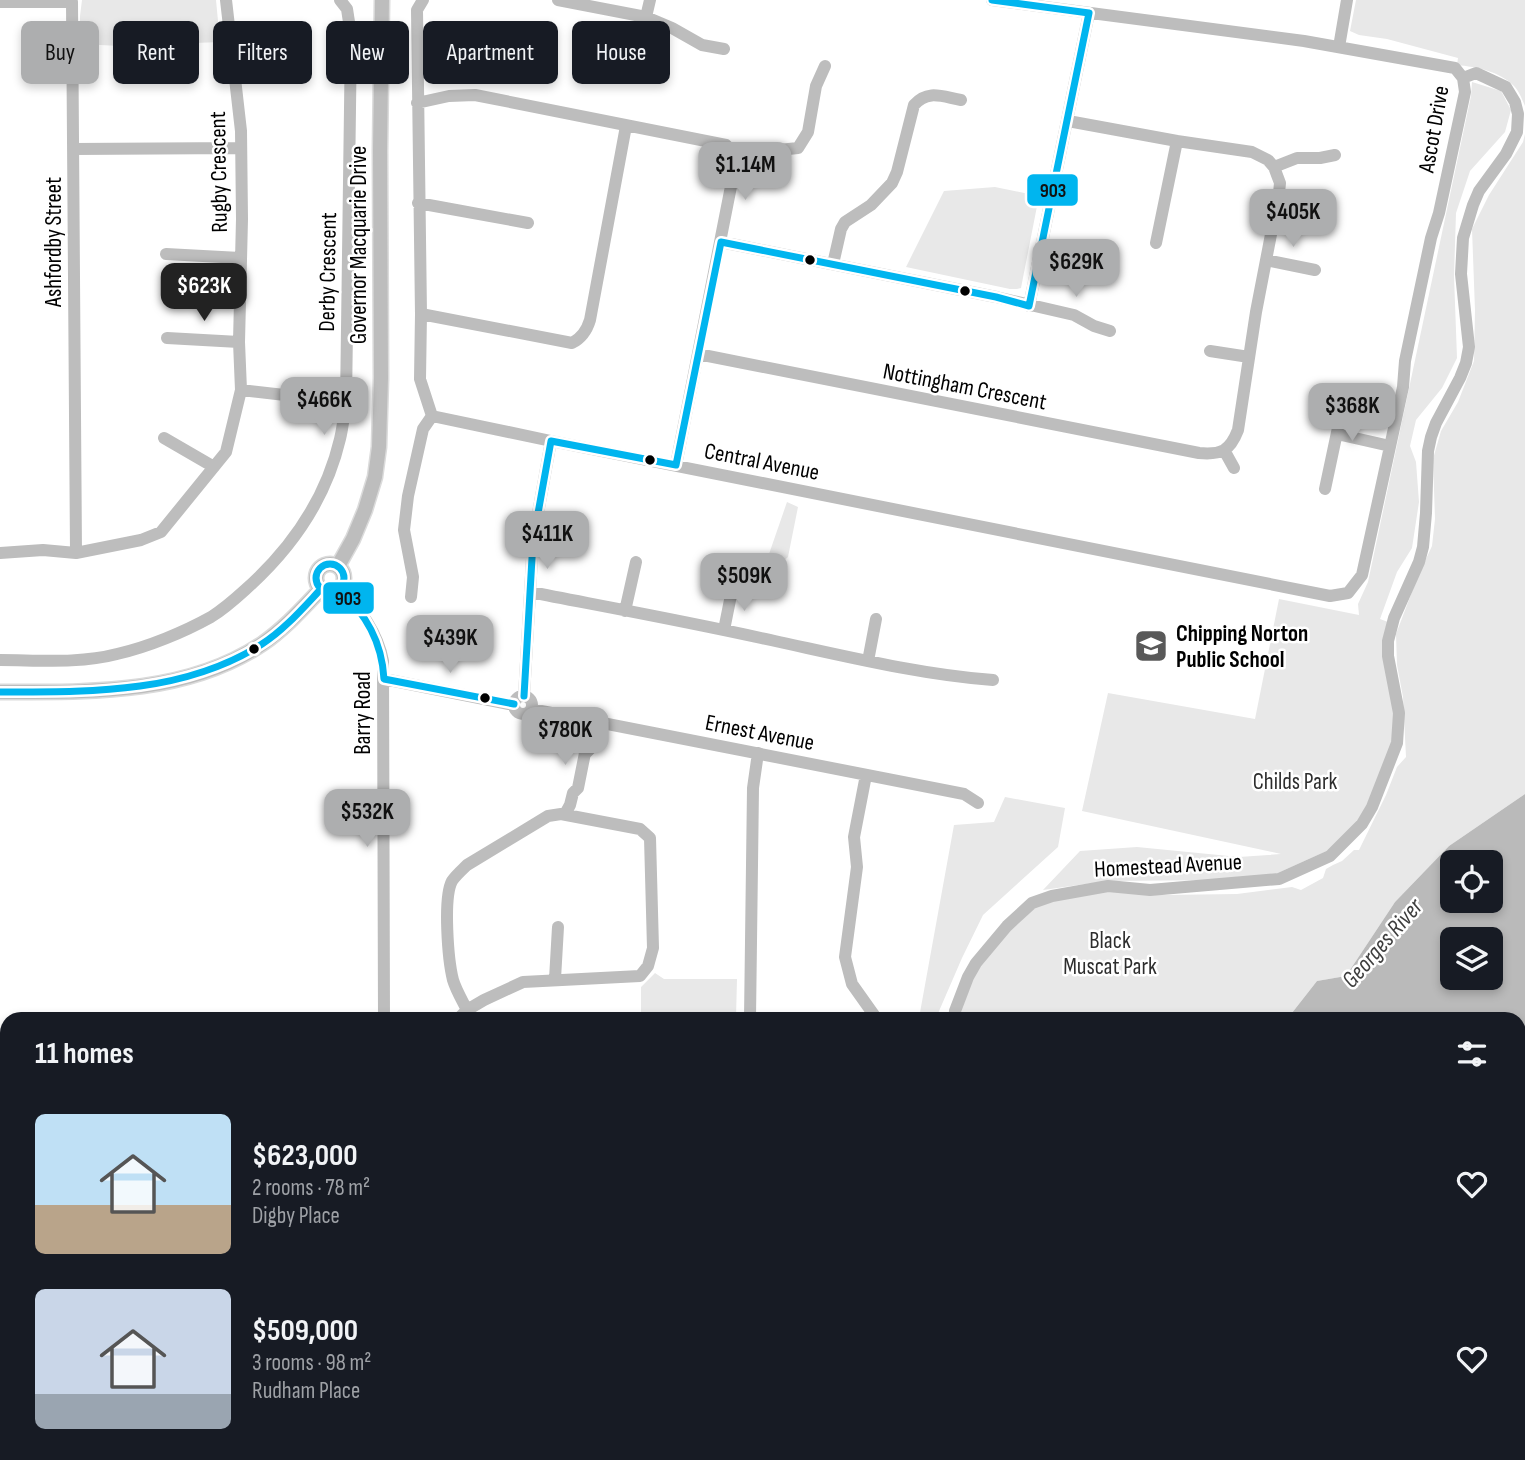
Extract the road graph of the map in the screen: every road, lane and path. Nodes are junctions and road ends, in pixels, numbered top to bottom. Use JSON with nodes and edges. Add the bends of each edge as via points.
{"nodes":[{"id":1,"x":226,"y":0,"type":"edge"},
{"id":2,"x":340,"y":0,"type":"edge"},
{"id":3,"x":383,"y":0,"type":"edge"},
{"id":4,"x":423,"y":0,"type":"edge"},
{"id":5,"x":558,"y":0,"type":"edge"},
{"id":6,"x":650,"y":0,"type":"edge"},
{"id":7,"x":992,"y":0,"type":"edge"},
{"id":8,"x":1347,"y":0,"type":"edge"},
{"id":9,"x":0,"y":2,"type":"edge"},
{"id":10,"x":1089,"y":13,"type":"junction"},
{"id":11,"x":646,"y":18,"type":"junction"},
{"id":12,"x":1339,"y":47,"type":"junction"},
{"id":13,"x":724,"y":49,"type":"dead end"},
{"id":14,"x":825,"y":66,"type":"dead end"},
{"id":15,"x":1463,"y":78,"type":"junction"},
{"id":16,"x":961,"y":100,"type":"dead end"},
{"id":17,"x":417,"y":103,"type":"junction"},
{"id":18,"x":1068,"y":121,"type":"junction"},
{"id":19,"x":626,"y":125,"type":"junction"},
{"id":20,"x":1177,"y":141,"type":"junction"},
{"id":21,"x":241,"y":148,"type":"junction"},
{"id":22,"x":73,"y":149,"type":"junction"},
{"id":23,"x":1335,"y":155,"type":"dead end"},
{"id":24,"x":737,"y":156,"type":"junction"},
{"id":25,"x":1274,"y":167,"type":"junction"},
{"id":26,"x":418,"y":203,"type":"junction"},
{"id":27,"x":528,"y":223,"type":"dead end"},
{"id":28,"x":721,"y":242,"type":"junction"},
{"id":29,"x":1156,"y":243,"type":"dead end"},
{"id":30,"x":166,"y":254,"type":"dead end"},
{"id":31,"x":240,"y":258,"type":"junction"},
{"id":32,"x":1266,"y":260,"type":"junction"},
{"id":33,"x":833,"y":264,"type":"junction"},
{"id":34,"x":1315,"y":270,"type":"dead end"},
{"id":35,"x":1030,"y":306,"type":"junction"},
{"id":36,"x":421,"y":314,"type":"junction"},
{"id":37,"x":1110,"y":331,"type":"dead end"},
{"id":38,"x":167,"y":338,"type":"dead end"},
{"id":39,"x":239,"y":342,"type":"junction"},
{"id":40,"x":1210,"y":351,"type":"dead end"},
{"id":41,"x":698,"y":354,"type":"junction"},
{"id":42,"x":1249,"y":357,"type":"junction"},
{"id":43,"x":241,"y":390,"type":"junction"},
{"id":44,"x":1346,"y":390,"type":"dead end"},
{"id":45,"x":346,"y":402,"type":"junction"},
{"id":46,"x":432,"y":416,"type":"junction"},
{"id":47,"x":1337,"y":434,"type":"junction"},
{"id":48,"x":164,"y":438,"type":"dead end"},
{"id":49,"x":551,"y":442,"type":"junction"},
{"id":50,"x":1390,"y":446,"type":"junction"},
{"id":51,"x":1224,"y":450,"type":"junction"},
{"id":52,"x":676,"y":465,"type":"junction"},
{"id":53,"x":214,"y":467,"type":"junction"},
{"id":54,"x":1234,"y":468,"type":"dead end"},
{"id":55,"x":1325,"y":489,"type":"dead end"},
{"id":56,"x":0,"y":553,"type":"edge"},
{"id":57,"x":76,"y":553,"type":"junction"},
{"id":58,"x":636,"y":562,"type":"dead end"},
{"id":59,"x":338,"y":566,"type":"junction"},
{"id":60,"x":1362,"y":575,"type":"joint"},
{"id":61,"x":321,"y":589,"type":"junction"},
{"id":62,"x":339,"y":589,"type":"junction"},
{"id":63,"x":732,"y":590,"type":"dead end"},
{"id":64,"x":530,"y":592,"type":"junction"},
{"id":65,"x":411,"y":597,"type":"dead end"},
{"id":66,"x":625,"y":611,"type":"junction"},
{"id":67,"x":876,"y":618,"type":"dead end"},
{"id":68,"x":724,"y":630,"type":"junction"},
{"id":69,"x":0,"y":660,"type":"edge"},
{"id":70,"x":868,"y":661,"type":"junction"},
{"id":71,"x":384,"y":679,"type":"junction"},
{"id":72,"x":993,"y":680,"type":"dead end"},
{"id":73,"x":0,"y":692,"type":"edge"},
{"id":74,"x":519,"y":700,"type":"junction"},
{"id":75,"x":583,"y":719,"type":"junction"},
{"id":76,"x":602,"y":723,"type":"junction"},
{"id":77,"x":585,"y":753,"type":"junction"},
{"id":78,"x":758,"y":753,"type":"junction"},
{"id":79,"x":866,"y":775,"type":"junction"},
{"id":80,"x":578,"y":788,"type":"junction"},
{"id":81,"x":978,"y":803,"type":"dead end"},
{"id":82,"x":565,"y":814,"type":"junction"},
{"id":83,"x":580,"y":817,"type":"junction"},
{"id":84,"x":558,"y":927,"type":"dead end"},
{"id":85,"x":555,"y":979,"type":"junction"},
{"id":86,"x":384,"y":1012,"type":"edge"},
{"id":87,"x":462,"y":1012,"type":"edge"},
{"id":88,"x":467,"y":1012,"type":"edge"},
{"id":89,"x":750,"y":1012,"type":"edge"},
{"id":90,"x":872,"y":1012,"type":"edge"},
{"id":91,"x":955,"y":1012,"type":"edge"}],
"edges":[{"from":1,"to":21,"type":"street","name":"Rugby Crescent"},
{"from":2,"to":45,"type":"street","name":"Derby Crescent","via":[[347,9],[351,35]]},
{"from":3,"to":59,"type":"main road","name":"Governor Macquarie Drive","via":[[379,447],[368,502]]},
{"from":4,"to":17,"type":"street","via":[[417,10]]},
{"from":5,"to":11,"type":"street"},
{"from":6,"to":11,"type":"street"},
{"from":7,"to":10,"type":"street","name":"Ascot Drive"},
{"from":8,"to":12,"type":"street"},
{"from":9,"to":22,"type":"street","name":"Ashfordby Street","via":[[72,2]]},
{"from":10,"to":12,"type":"street","name":"Ascot Drive"},
{"from":10,"to":18,"type":"street"},
{"from":11,"to":13,"type":"street","via":[[702,45]]},
{"from":12,"to":15,"type":"street","name":"Ascot Drive","via":[[1455,68]]},
{"from":14,"to":24,"type":"street","via":[[816,86],[808,132],[797,148]]},
{"from":15,"to":50,"type":"street","name":"Ascot Drive","via":[[1465,92]]},
{"from":15,"to":91,"type":"street","name":"Homestead Avenue","via":[[1476,73],[1506,87],[1515,102],[1518,124],[1514,140],[1479,191],[1463,238],[1461,274],[1469,347],[1460,378],[1431,437],[1423,547],[1388,641],[1399,713],[1397,743],[1373,807],[1331,856],[1279,879],[1150,890],[1108,886],[1032,903],[975,963]]},
{"from":16,"to":33,"type":"street","via":[[929,95],[916,102],[897,172],[871,205],[845,222]]},
{"from":17,"to":19,"type":"street","via":[[475,95]]},
{"from":17,"to":26,"type":"street"},
{"from":18,"to":20,"type":"street"},
{"from":18,"to":35,"type":"street"},
{"from":19,"to":24,"type":"street","via":[[726,145]]},
{"from":19,"to":36,"type":"street","via":[[590,320],[577,340],[572,343]]},
{"from":20,"to":25,"type":"street","via":[[1252,152]]},
{"from":20,"to":29,"type":"street"},
{"from":21,"to":22,"type":"street"},
{"from":21,"to":31,"type":"street","name":"Rugby Crescent"},
{"from":22,"to":57,"type":"street","name":"Ashfordby Street"},
{"from":23,"to":25,"type":"street","via":[[1297,158]]},
{"from":24,"to":28,"type":"street"},
{"from":25,"to":32,"type":"street","via":[[1279,193]]},
{"from":26,"to":27,"type":"street"},
{"from":26,"to":36,"type":"street"},
{"from":28,"to":33,"type":"street"},
{"from":28,"to":41,"type":"street"},
{"from":30,"to":31,"type":"street"},
{"from":31,"to":39,"type":"street","name":"Rugby Crescent"},
{"from":32,"to":34,"type":"street"},
{"from":32,"to":42,"type":"street"},
{"from":33,"to":35,"type":"street"},
{"from":35,"to":37,"type":"street","via":[[1074,315]]},
{"from":36,"to":46,"type":"street","via":[[420,379]]},
{"from":38,"to":39,"type":"street"},
{"from":39,"to":43,"type":"street","name":"Rugby Crescent"},
{"from":40,"to":42,"type":"street"},
{"from":41,"to":51,"type":"street","name":"Nottingham Crescent","via":[[1199,453]]},
{"from":41,"to":52,"type":"street"},
{"from":42,"to":51,"type":"street","via":[[1238,430]]},
{"from":43,"to":45,"type":"street"},
{"from":43,"to":53,"type":"street","name":"Rugby Crescent","via":[[226,452]]},
{"from":44,"to":47,"type":"street"},
{"from":45,"to":69,"type":"street","name":"Derby Crescent","via":[[336,454],[309,517],[264,572],[230,604],[164,639],[117,654],[76,660]]},
{"from":46,"to":49,"type":"street","name":"Central Avenue"},
{"from":46,"to":65,"type":"street","via":[[423,429],[404,530],[413,577]]},
{"from":47,"to":50,"type":"street"},
{"from":47,"to":55,"type":"street"},
{"from":48,"to":53,"type":"street"},
{"from":49,"to":52,"type":"street","name":"Central Avenue"},
{"from":49,"to":64,"type":"street","via":[[535,526]]},
{"from":50,"to":60,"type":"street","name":"Ascot Drive"},
{"from":51,"to":54,"type":"street"},
{"from":52,"to":60,"type":"street","name":"Central Avenue","via":[[1330,596],[1348,593]]},
{"from":53,"to":57,"type":"street","name":"Rugby Crescent","via":[[161,532]]},
{"from":56,"to":57,"type":"street","name":"Rugby Crescent"},
{"from":58,"to":66,"type":"street"},
{"from":59,"to":61,"type":"main road","via":[[320,568],[316,581]]},
{"from":59,"to":62,"type":"main road","via":[[344,578]]},
{"from":61,"to":62,"type":"main road"},
{"from":61,"to":73,"type":"main road","via":[[264,642],[217,667],[134,688]]},
{"from":62,"to":71,"type":"street","name":"Barry Road","via":[[360,610],[372,631],[382,656]]},
{"from":63,"to":68,"type":"street"},
{"from":64,"to":66,"type":"street"},
{"from":64,"to":74,"type":"street"},
{"from":66,"to":68,"type":"street"},
{"from":67,"to":70,"type":"street"},
{"from":68,"to":70,"type":"street"},
{"from":70,"to":72,"type":"street"},
{"from":71,"to":74,"type":"street"},
{"from":71,"to":86,"type":"street","name":"Barry Road"},
{"from":74,"to":75,"type":"street","name":"Ernest Avenue","via":[[531,700],[531,709]]},
{"from":75,"to":76,"type":"street","name":"Ernest Avenue"},
{"from":75,"to":77,"type":"street"},
{"from":76,"to":77,"type":"street"},
{"from":76,"to":78,"type":"street","name":"Ernest Avenue"},
{"from":77,"to":80,"type":"street"},
{"from":78,"to":79,"type":"street","name":"Ernest Avenue"},
{"from":78,"to":89,"type":"street","via":[[753,788]]},
{"from":79,"to":81,"type":"street","name":"Ernest Avenue","via":[[964,794]]},
{"from":79,"to":90,"type":"street","via":[[853,837],[857,867],[845,957],[852,984]]},
{"from":80,"to":82,"type":"street"},
{"from":80,"to":83,"type":"street"},
{"from":82,"to":83,"type":"street"},
{"from":82,"to":87,"type":"street","via":[[538,822],[467,865],[452,882],[449,960]]},
{"from":83,"to":85,"type":"street","via":[[640,829],[650,838],[653,948],[640,976]]},
{"from":84,"to":85,"type":"street"},
{"from":85,"to":88,"type":"street","via":[[523,982]]}]}
